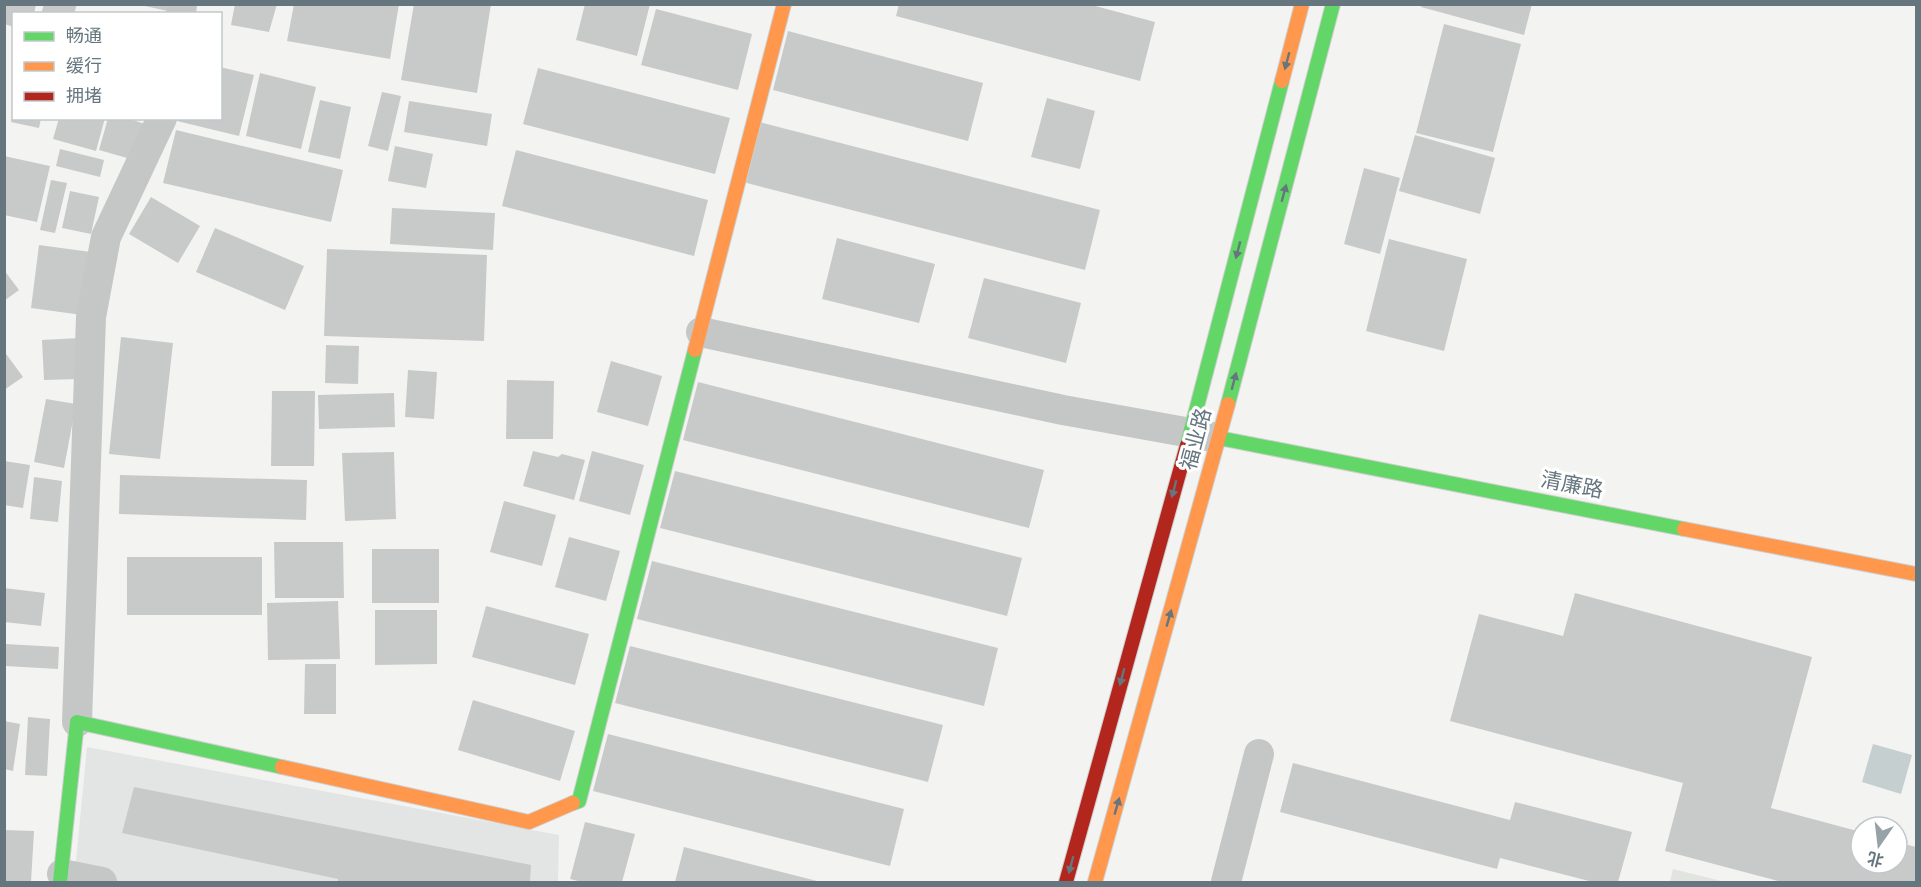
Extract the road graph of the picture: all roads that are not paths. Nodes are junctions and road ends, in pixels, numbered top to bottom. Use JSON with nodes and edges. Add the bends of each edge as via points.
{"nodes":[{"id":1,"x":784,"y":4,"type":"edge"},
{"id":2,"x":1302,"y":4,"type":"edge"},
{"id":3,"x":1334,"y":4,"type":"edge"},
{"id":4,"x":161,"y":120,"type":"edge"},
{"id":5,"x":701,"y":332,"type":"junction"},
{"id":6,"x":1204,"y":435,"type":"junction"},
{"id":7,"x":1917,"y":574,"type":"edge"},
{"id":8,"x":77,"y":722,"type":"junction"},
{"id":9,"x":1259,"y":754,"type":"dead end"},
{"id":10,"x":61,"y":878,"type":"edge"},
{"id":11,"x":102,"y":882,"type":"edge"},
{"id":12,"x":1066,"y":882,"type":"edge"},
{"id":13,"x":1095,"y":882,"type":"edge"},
{"id":14,"x":1226,"y":882,"type":"edge"}],
"edges":[{"from":1,"to":5,"type":"street"},
{"from":2,"to":6,"type":"street","name":"福业路","one_way":true},
{"from":6,"to":3,"type":"street","name":"福业路","one_way":true},
{"from":4,"to":8,"type":"street","via":[[106,237],[91,317]]},
{"from":5,"to":6,"type":"street","via":[[1063,410]]},
{"from":5,"to":8,"type":"street","via":[[579,801],[529,822]]},
{"from":6,"to":7,"type":"street","name":"清廉路"},
{"from":6,"to":12,"type":"street","name":"福业路","one_way":true},
{"from":13,"to":6,"type":"street","name":"福业路","one_way":true},
{"from":8,"to":10,"type":"street"},
{"from":9,"to":14,"type":"street"},
{"from":10,"to":11,"type":"street"}]}
